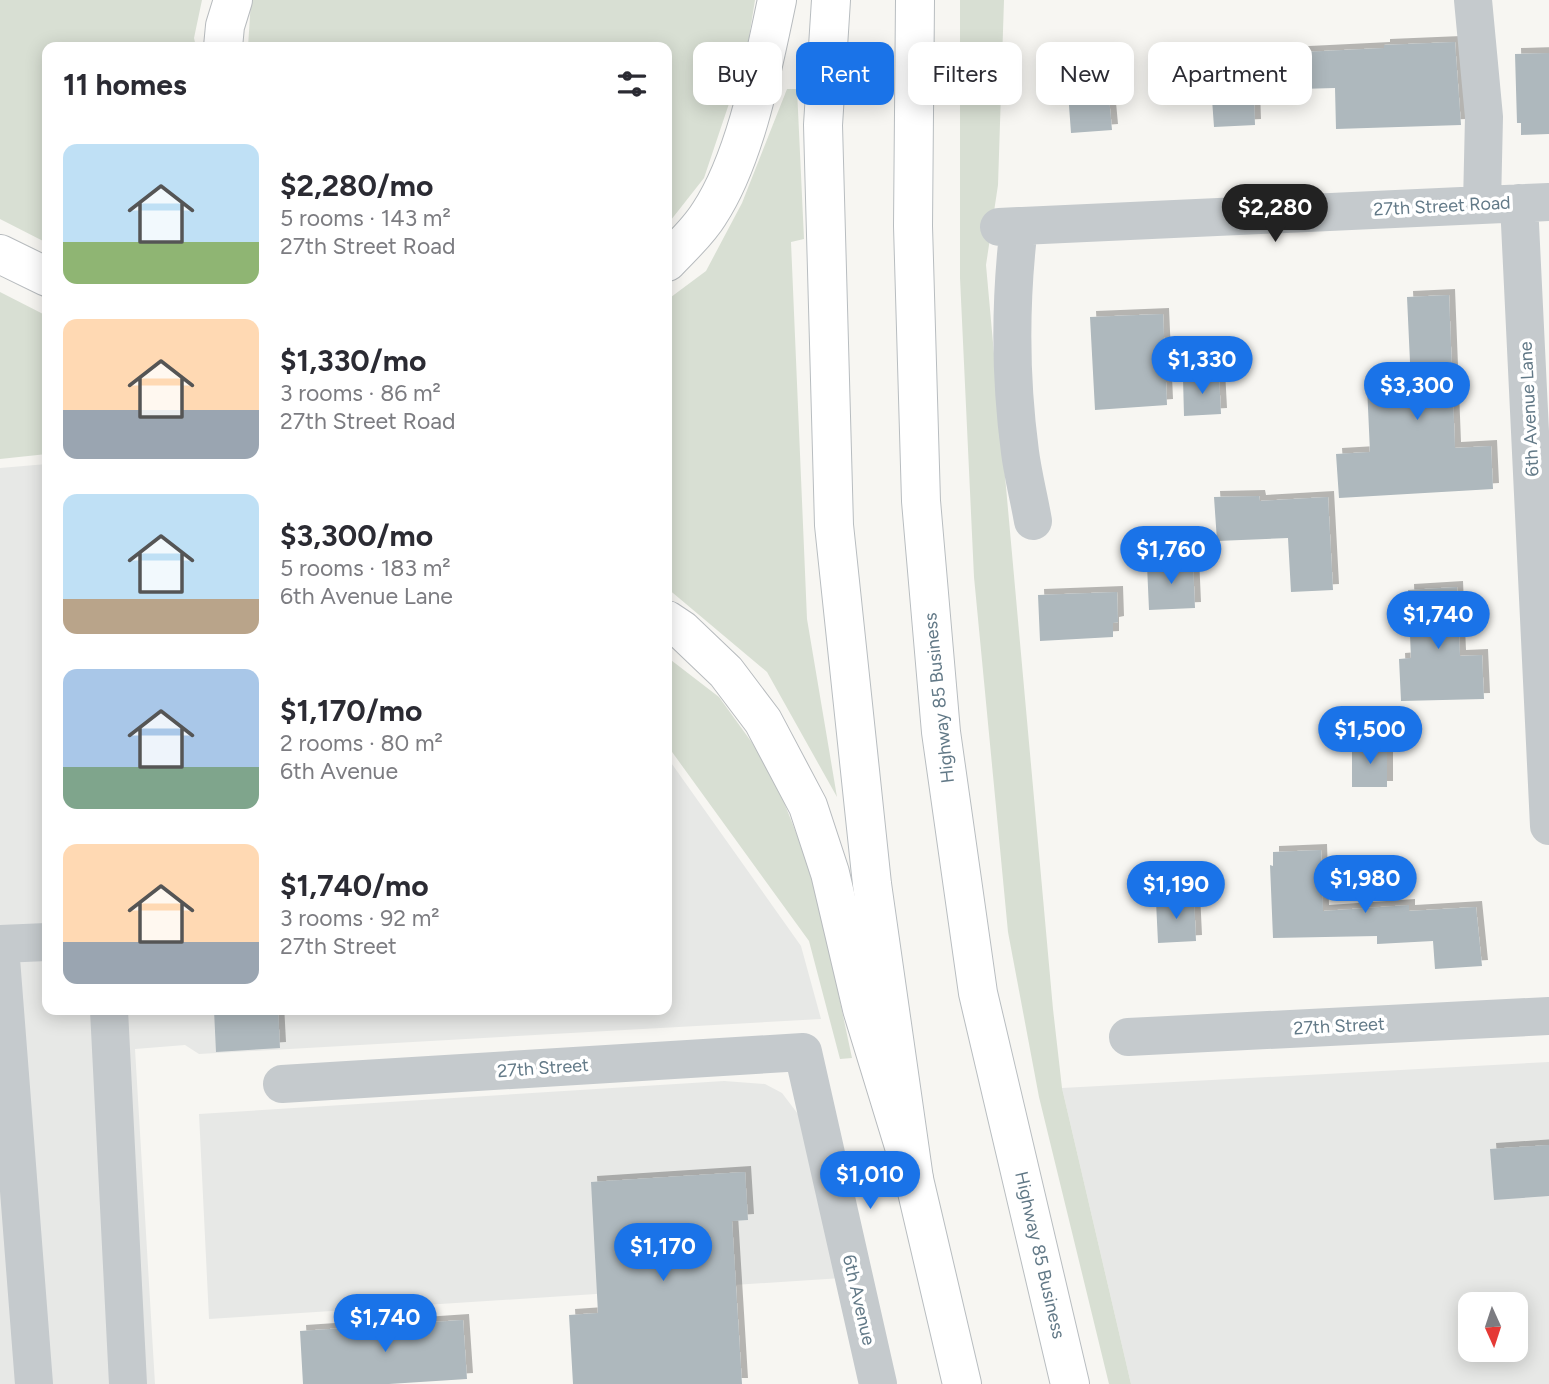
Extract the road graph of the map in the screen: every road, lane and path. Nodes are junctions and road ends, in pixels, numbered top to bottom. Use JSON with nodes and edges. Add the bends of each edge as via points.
{"nodes":[{"id":1,"x":233,"y":0,"type":"edge"},
{"id":2,"x":777,"y":0,"type":"edge"},
{"id":3,"x":831,"y":0,"type":"edge"},
{"id":4,"x":915,"y":0,"type":"edge"},
{"id":5,"x":1473,"y":0,"type":"edge"},
{"id":6,"x":223,"y":42,"type":"edge"},
{"id":7,"x":1517,"y":203,"type":"edge"},
{"id":8,"x":0,"y":254,"type":"edge"},
{"id":9,"x":672,"y":257,"type":"edge"},
{"id":10,"x":42,"y":275,"type":"edge"},
{"id":11,"x":1033,"y":521,"type":"dead end"},
{"id":12,"x":672,"y":623,"type":"edge"},
{"id":13,"x":1549,"y":826,"type":"edge"},
{"id":14,"x":42,"y":942,"type":"edge"},
{"id":15,"x":0,"y":945,"type":"edge"},
{"id":16,"x":109,"y":1015,"type":"edge"},
{"id":17,"x":1549,"y":1016,"type":"edge"},
{"id":18,"x":1128,"y":1037,"type":"dead end"},
{"id":19,"x":803,"y":1052,"type":"joint"},
{"id":20,"x":282,"y":1084,"type":"dead end"},
{"id":21,"x":914,"y":1179,"type":"junction"},
{"id":22,"x":10,"y":1210,"type":"edge"},
{"id":23,"x":34,"y":1384,"type":"edge"},
{"id":24,"x":128,"y":1384,"type":"edge"},
{"id":25,"x":878,"y":1384,"type":"edge"},
{"id":26,"x":962,"y":1384,"type":"edge"},
{"id":27,"x":1070,"y":1384,"type":"edge"}],
"edges":[{"from":1,"to":6,"type":"main road"},
{"from":2,"to":9,"type":"main road","via":[[766,55],[723,191],[708,217]]},
{"from":3,"to":21,"type":"main road","via":[[823,125],[834,525],[872,884]]},
{"from":4,"to":27,"type":"main road","name":"Highway 85 Business","via":[[913,226],[921,501],[941,732],[978,993]]},
{"from":5,"to":7,"type":"street","name":"6th Avenue Lane","via":[[1484,117]]},
{"from":7,"to":11,"type":"street","name":"27th Street Road","via":[[1009,227],[1020,452]]},
{"from":7,"to":13,"type":"street","name":"6th Avenue Lane"},
{"from":8,"to":10,"type":"main road"},
{"from":12,"to":21,"type":"main road","via":[[726,672],[756,711],[808,806],[830,873],[862,1009]]},
{"from":14,"to":15,"type":"street"},
{"from":15,"to":22,"type":"street"},
{"from":16,"to":24,"type":"street"},
{"from":17,"to":18,"type":"street","name":"27th Street"},
{"from":19,"to":20,"type":"street","name":"27th Street"},
{"from":19,"to":25,"type":"street","name":"6th Avenue"},
{"from":21,"to":26,"type":"main road"},
{"from":22,"to":23,"type":"street"}]}
